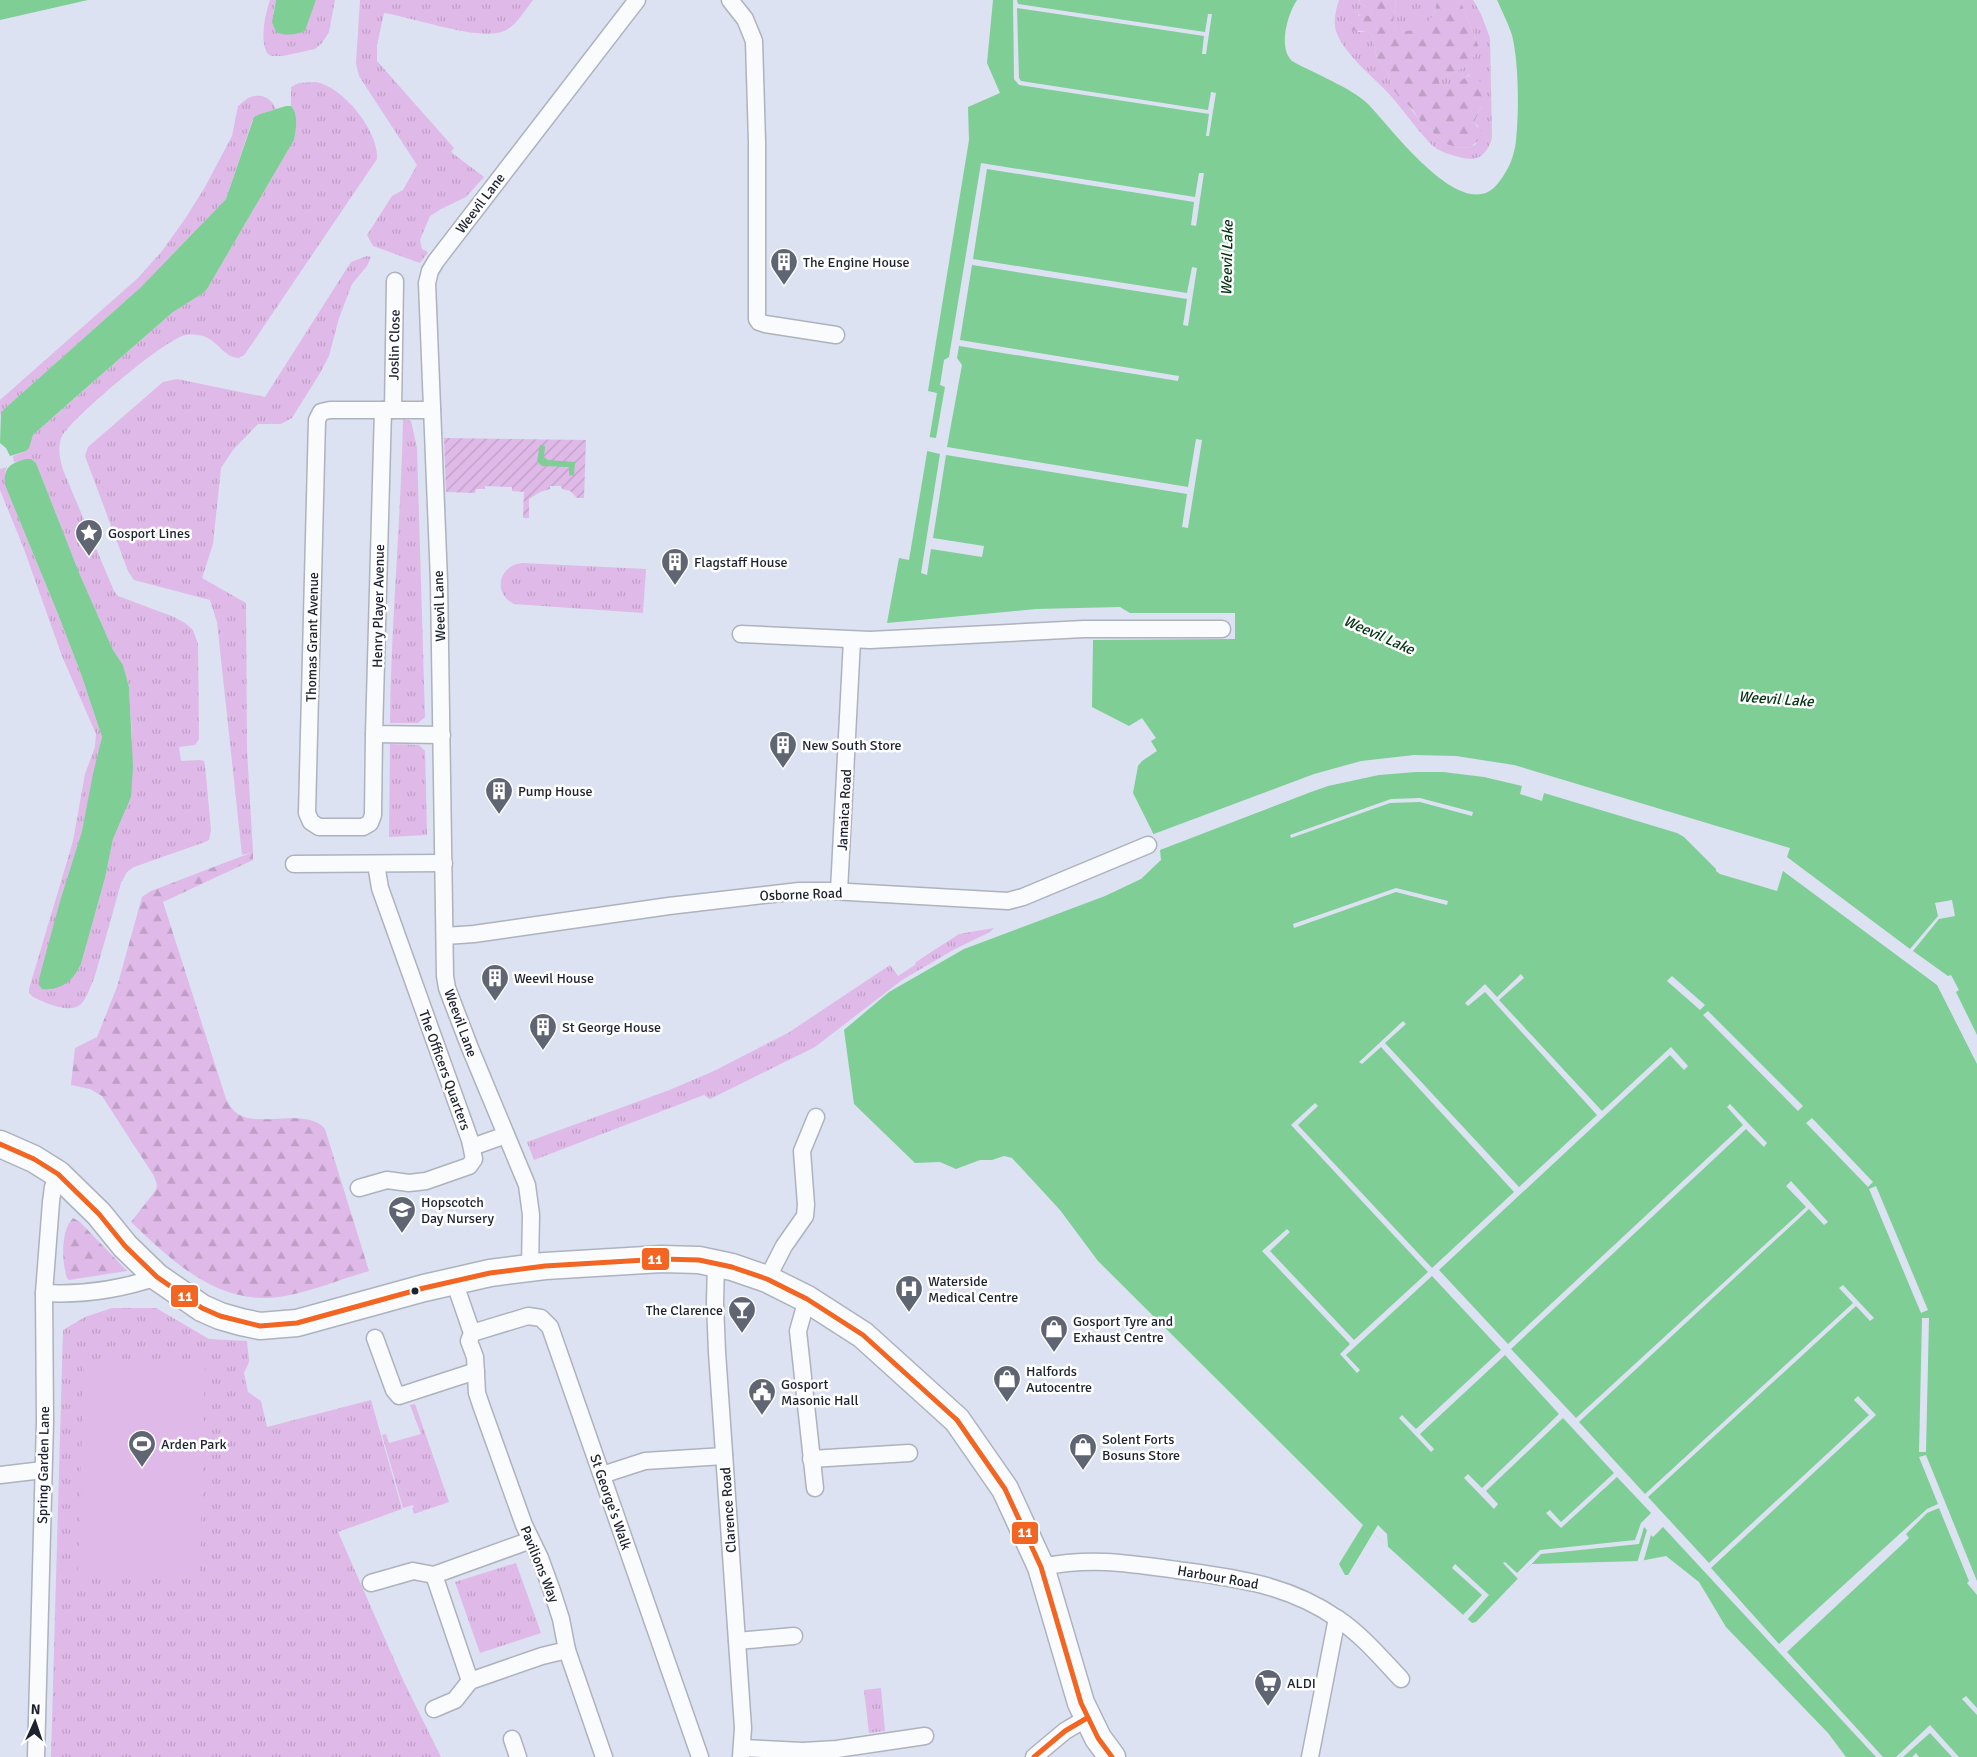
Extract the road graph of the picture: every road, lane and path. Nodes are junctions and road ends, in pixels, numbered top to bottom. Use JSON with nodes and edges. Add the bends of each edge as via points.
{"nodes":[{"id":1,"x":638,"y":0,"type":"edge"},
{"id":2,"x":732,"y":1,"type":"edge"},
{"id":3,"x":395,"y":280,"type":"dead end"},
{"id":4,"x":836,"y":335,"type":"dead end"},
{"id":5,"x":388,"y":410,"type":"junction"},
{"id":6,"x":432,"y":410,"type":"junction"},
{"id":7,"x":1222,"y":628,"type":"dead end"},
{"id":8,"x":741,"y":634,"type":"dead end"},
{"id":9,"x":852,"y":640,"type":"junction"},
{"id":10,"x":374,"y":734,"type":"junction"},
{"id":11,"x":442,"y":735,"type":"junction"},
{"id":12,"x":1148,"y":844,"type":"dead end"},
{"id":13,"x":444,"y":863,"type":"junction"},
{"id":14,"x":294,"y":864,"type":"dead end"},
{"id":15,"x":376,"y":864,"type":"junction"},
{"id":16,"x":839,"y":891,"type":"junction"},
{"id":17,"x":445,"y":936,"type":"junction"},
{"id":18,"x":816,"y":1117,"type":"dead end"},
{"id":19,"x":506,"y":1136,"type":"junction"},
{"id":20,"x":0,"y":1144,"type":"edge"},
{"id":21,"x":472,"y":1147,"type":"junction"},
{"id":22,"x":58,"y":1174,"type":"junction"},
{"id":23,"x":359,"y":1188,"type":"dead end"},
{"id":24,"x":716,"y":1263,"type":"junction"},
{"id":25,"x":530,"y":1267,"type":"junction"},
{"id":26,"x":157,"y":1277,"type":"junction"},
{"id":27,"x":767,"y":1279,"type":"junction"},
{"id":28,"x":454,"y":1281,"type":"junction"},
{"id":29,"x":44,"y":1293,"type":"junction"},
{"id":30,"x":807,"y":1299,"type":"junction"},
{"id":31,"x":472,"y":1333,"type":"junction"},
{"id":32,"x":375,"y":1338,"type":"dead end"},
{"id":33,"x":476,"y":1371,"type":"junction"},
{"id":34,"x":909,"y":1453,"type":"dead end"},
{"id":35,"x":724,"y":1456,"type":"junction"},
{"id":36,"x":812,"y":1459,"type":"junction"},
{"id":37,"x":43,"y":1470,"type":"junction"},
{"id":38,"x":0,"y":1475,"type":"edge"},
{"id":39,"x":602,"y":1475,"type":"junction"},
{"id":40,"x":815,"y":1488,"type":"dead end"},
{"id":41,"x":531,"y":1540,"type":"junction"},
{"id":42,"x":1042,"y":1567,"type":"junction"},
{"id":43,"x":434,"y":1576,"type":"junction"},
{"id":44,"x":371,"y":1583,"type":"dead end"},
{"id":45,"x":1337,"y":1618,"type":"junction"},
{"id":46,"x":794,"y":1636,"type":"dead end"},
{"id":47,"x":737,"y":1640,"type":"junction"},
{"id":48,"x":567,"y":1650,"type":"junction"},
{"id":49,"x":1400,"y":1679,"type":"dead end"},
{"id":50,"x":470,"y":1681,"type":"junction"},
{"id":51,"x":434,"y":1709,"type":"dead end"},
{"id":52,"x":1088,"y":1718,"type":"junction"},
{"id":53,"x":925,"y":1736,"type":"dead end"},
{"id":54,"x":512,"y":1739,"type":"dead end"},
{"id":55,"x":741,"y":1753,"type":"edge"},
{"id":56,"x":700,"y":1755,"type":"edge"},
{"id":57,"x":36,"y":1757,"type":"edge"},
{"id":58,"x":518,"y":1757,"type":"edge"},
{"id":59,"x":604,"y":1757,"type":"edge"},
{"id":60,"x":1034,"y":1757,"type":"edge"},
{"id":61,"x":1112,"y":1757,"type":"edge"},
{"id":62,"x":1310,"y":1757,"type":"edge"}],
"edges":[{"from":1,"to":6,"type":"street","name":"Weevil Lane","via":[[431,268],[427,292]]},
{"from":2,"to":4,"type":"street","via":[[745,18],[754,41],[757,319],[760,323]]},
{"from":3,"to":5,"type":"street","name":"Joslin Close"},
{"from":5,"to":6,"type":"street","name":"Thomas Grant Avenue"},
{"from":5,"to":10,"type":"street","name":"Henry Player Avenue"},
{"from":5,"to":10,"type":"street","name":"Thomas Grant Avenue","via":[[330,410],[321,412],[317,420],[308,813],[311,822],[319,827],[363,827],[370,823],[373,815]]},
{"from":6,"to":11,"type":"street","name":"Weevil Lane"},
{"from":7,"to":9,"type":"street","via":[[1084,628]]},
{"from":8,"to":9,"type":"street"},
{"from":9,"to":16,"type":"street","name":"Jamaica Road"},
{"from":10,"to":11,"type":"street"},
{"from":11,"to":13,"type":"street","name":"Weevil Lane"},
{"from":12,"to":16,"type":"street","name":"Osborne Road","via":[[1008,901]]},
{"from":13,"to":15,"type":"street"},
{"from":13,"to":17,"type":"street","name":"Weevil Lane"},
{"from":14,"to":15,"type":"street"},
{"from":15,"to":21,"type":"street","name":"The Officers Quarters","via":[[380,888]]},
{"from":16,"to":17,"type":"street","name":"Osborne Road","via":[[765,894]]},
{"from":17,"to":19,"type":"street","name":"Weevil Lane","via":[[447,988]]},
{"from":18,"to":27,"type":"street","via":[[802,1151],[805,1216]]},
{"from":19,"to":21,"type":"street"},
{"from":19,"to":25,"type":"street","name":"Weevil Lane","via":[[530,1197]]},
{"from":20,"to":22,"type":"main road"},
{"from":21,"to":23,"type":"street","name":"The Officers Quarters","via":[[474,1159],[463,1169],[421,1182],[387,1180]]},
{"from":22,"to":26,"type":"main road"},
{"from":22,"to":29,"type":"street","name":"Spring Garden Lane","via":[[51,1202]]},
{"from":24,"to":25,"type":"main road","via":[[662,1259]]},
{"from":24,"to":27,"type":"main road"},
{"from":24,"to":35,"type":"street","name":"Clarence Road","via":[[715,1303]]},
{"from":25,"to":28,"type":"main road"},
{"from":26,"to":28,"type":"main road","via":[[202,1308],[260,1326],[297,1323]]},
{"from":26,"to":29,"type":"street","via":[[105,1289]]},
{"from":27,"to":30,"type":"main road"},
{"from":28,"to":31,"type":"street","name":"Pavilions Way"},
{"from":29,"to":37,"type":"street","name":"Spring Garden Lane"},
{"from":30,"to":36,"type":"street","via":[[798,1331]]},
{"from":30,"to":42,"type":"main road","via":[[863,1335],[957,1420],[1005,1489]]},
{"from":31,"to":33,"type":"street","name":"Pavilions Way","via":[[469,1342]]},
{"from":31,"to":39,"type":"street","name":"St George's Walk","via":[[525,1316],[546,1321]]},
{"from":32,"to":33,"type":"street","via":[[399,1396]]},
{"from":33,"to":41,"type":"street","name":"Pavilions Way","via":[[477,1393]]},
{"from":34,"to":36,"type":"street"},
{"from":35,"to":39,"type":"street","via":[[645,1461]]},
{"from":35,"to":47,"type":"street","name":"Clarence Road"},
{"from":36,"to":40,"type":"street"},
{"from":37,"to":38,"type":"street"},
{"from":37,"to":57,"type":"street","name":"Spring Garden Lane"},
{"from":39,"to":56,"type":"street","name":"St George's Walk"},
{"from":41,"to":43,"type":"street"},
{"from":41,"to":48,"type":"street","name":"Pavilions Way","via":[[560,1614]]},
{"from":42,"to":45,"type":"street","name":"Harbour Road","via":[[1095,1560],[1245,1579],[1297,1596]]},
{"from":42,"to":52,"type":"main road","via":[[1076,1690]]},
{"from":43,"to":44,"type":"street","via":[[412,1571]]},
{"from":43,"to":50,"type":"street"},
{"from":45,"to":49,"type":"street","name":"Harbour Road","via":[[1366,1642]]},
{"from":45,"to":62,"type":"street"},
{"from":46,"to":47,"type":"street"},
{"from":47,"to":55,"type":"street","name":"Clarence Road"},
{"from":48,"to":50,"type":"street"},
{"from":48,"to":59,"type":"street","name":"Pavilions Way"},
{"from":50,"to":51,"type":"street","via":[[455,1700]]},
{"from":52,"to":60,"type":"street","via":[[1065,1731]]},
{"from":52,"to":61,"type":"main road"},
{"from":53,"to":55,"type":"street","via":[[837,1749]]},
{"from":54,"to":58,"type":"street"}]}
